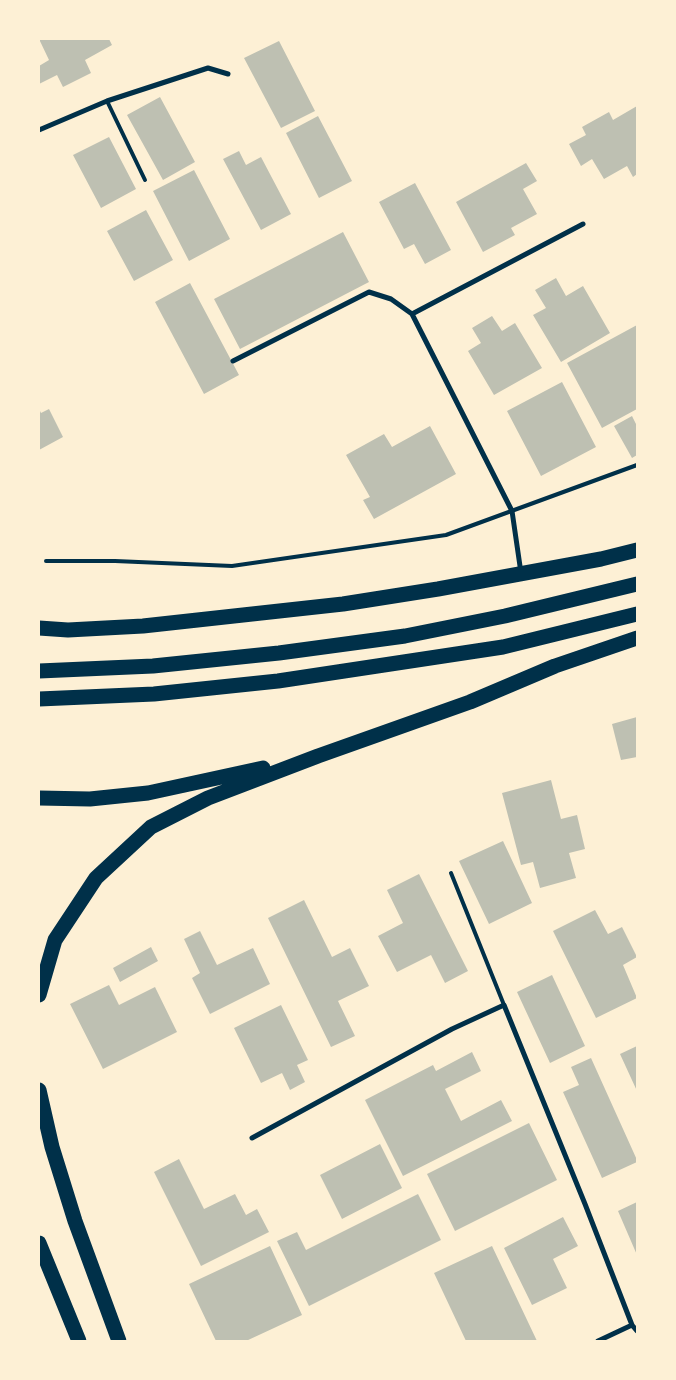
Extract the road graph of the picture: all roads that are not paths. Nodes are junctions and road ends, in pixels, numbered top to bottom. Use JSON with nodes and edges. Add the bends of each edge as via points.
{"nodes":[{"id":1,"x":228,"y":74,"type":"dead end"},
{"id":2,"x":107,"y":101,"type":"junction"},
{"id":3,"x":39,"y":130,"type":"edge"},
{"id":4,"x":145,"y":180,"type":"dead end"},
{"id":5,"x":583,"y":224,"type":"dead end"},
{"id":6,"x":412,"y":314,"type":"junction"},
{"id":7,"x":233,"y":361,"type":"dead end"},
{"id":8,"x":637,"y":465,"type":"edge"},
{"id":9,"x":512,"y":510,"type":"junction"},
{"id":10,"x":637,"y":550,"type":"edge"},
{"id":11,"x":46,"y":561,"type":"dead end"},
{"id":12,"x":521,"y":574,"type":"junction"},
{"id":13,"x":637,"y":584,"type":"edge"},
{"id":14,"x":637,"y":614,"type":"edge"},
{"id":15,"x":39,"y":628,"type":"edge"},
{"id":16,"x":68,"y":630,"type":"junction"},
{"id":17,"x":39,"y":636,"type":"edge"},
{"id":18,"x":637,"y":638,"type":"edge"},
{"id":19,"x":39,"y":671,"type":"edge"},
{"id":20,"x":39,"y":699,"type":"edge"},
{"id":21,"x":318,"y":756,"type":"junction"},
{"id":22,"x":39,"y":798,"type":"edge"},
{"id":23,"x":451,"y":873,"type":"dead end"},
{"id":24,"x":39,"y":995,"type":"edge"},
{"id":25,"x":504,"y":1005,"type":"junction"},
{"id":26,"x":39,"y":1090,"type":"edge"},
{"id":27,"x":252,"y":1138,"type":"dead end"},
{"id":28,"x":39,"y":1243,"type":"edge"},
{"id":29,"x":632,"y":1326,"type":"junction"},
{"id":30,"x":637,"y":1331,"type":"edge"},
{"id":31,"x":79,"y":1341,"type":"edge"},
{"id":32,"x":119,"y":1341,"type":"edge"},
{"id":33,"x":598,"y":1341,"type":"edge"}],
"edges":[{"from":1,"to":2,"type":"street","via":[[208,68]]},
{"from":2,"to":3,"type":"street"},
{"from":2,"to":4,"type":"lane"},
{"from":5,"to":6,"type":"street"},
{"from":6,"to":7,"type":"street","via":[[391,300],[369,292]]},
{"from":6,"to":9,"type":"street"},
{"from":8,"to":9,"type":"lane"},
{"from":9,"to":11,"type":"lane","via":[[446,535],[232,566]]},
{"from":9,"to":12,"type":"street"},
{"from":10,"to":12,"type":"highway"},
{"from":12,"to":16,"type":"highway","via":[[343,604],[143,626]]},
{"from":13,"to":19,"type":"highway","via":[[405,636],[153,666]]},
{"from":14,"to":20,"type":"highway","via":[[503,647],[278,682],[154,694]]},
{"from":15,"to":16,"type":"highway"},
{"from":16,"to":17,"type":"highway"},
{"from":18,"to":21,"type":"highway"},
{"from":21,"to":22,"type":"highway","via":[[148,793],[90,799]]},
{"from":21,"to":24,"type":"highway","via":[[208,798],[150,827],[91,885],[55,940]]},
{"from":23,"to":25,"type":"lane"},
{"from":25,"to":27,"type":"street","via":[[452,1029]]},
{"from":25,"to":29,"type":"street"},
{"from":26,"to":32,"type":"highway","via":[[52,1147],[75,1221]]},
{"from":28,"to":31,"type":"highway"},
{"from":29,"to":30,"type":"street"},
{"from":29,"to":33,"type":"street"}]}
